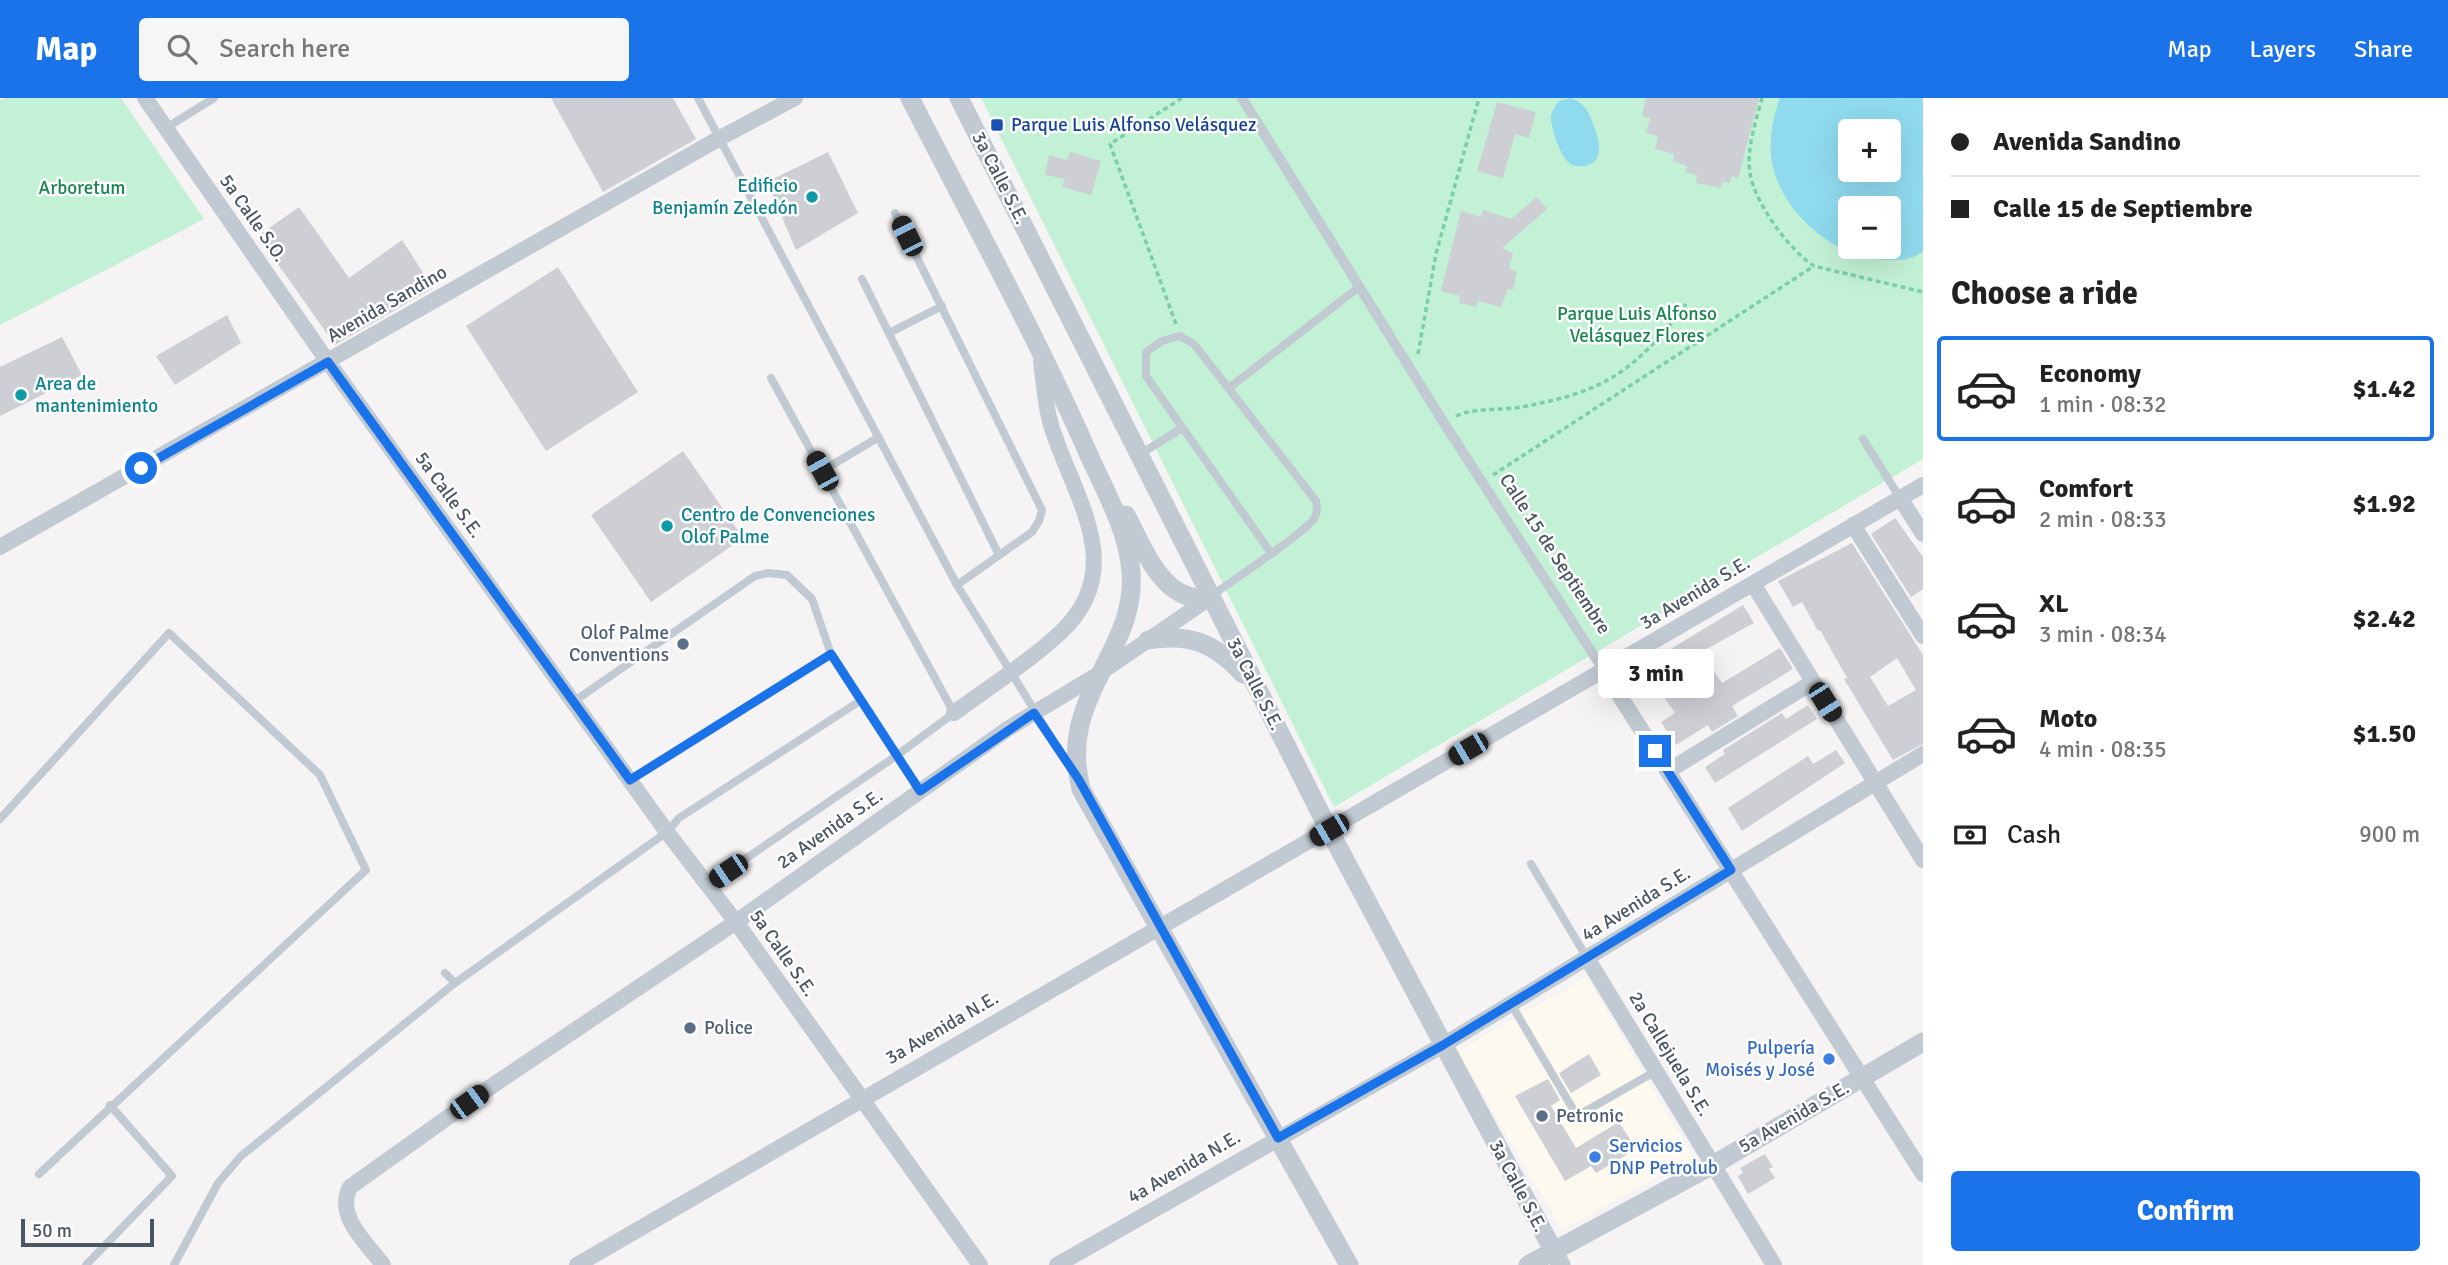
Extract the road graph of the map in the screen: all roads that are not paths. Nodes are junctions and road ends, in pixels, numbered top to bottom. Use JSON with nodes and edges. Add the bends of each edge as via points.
{"nodes":[{"id":1,"x":145,"y":98,"type":"edge"},
{"id":2,"x":214,"y":98,"type":"edge"},
{"id":3,"x":698,"y":98,"type":"edge"},
{"id":4,"x":795,"y":98,"type":"edge"},
{"id":5,"x":909,"y":98,"type":"edge"},
{"id":6,"x":959,"y":98,"type":"edge"},
{"id":7,"x":1242,"y":98,"type":"edge"},
{"id":8,"x":165,"y":128,"type":"junction"},
{"id":9,"x":720,"y":138,"type":"junction"},
{"id":10,"x":895,"y":213,"type":"dead end"},
{"id":11,"x":862,"y":279,"type":"dead end"},
{"id":12,"x":1359,"y":287,"type":"junction"},
{"id":13,"x":942,"y":306,"type":"junction"},
{"id":14,"x":889,"y":333,"type":"junction"},
{"id":15,"x":1040,"y":352,"type":"junction"},
{"id":16,"x":328,"y":362,"type":"junction"},
{"id":17,"x":771,"y":378,"type":"dead end"},
{"id":18,"x":1229,"y":388,"type":"junction"},
{"id":19,"x":1073,"y":419,"type":"junction"},
{"id":20,"x":1182,"y":428,"type":"junction"},
{"id":21,"x":879,"y":437,"type":"junction"},
{"id":22,"x":1863,"y":439,"type":"dead end"},
{"id":23,"x":1139,"y":455,"type":"junction"},
{"id":24,"x":822,"y":471,"type":"junction"},
{"id":25,"x":1923,"y":485,"type":"edge"},
{"id":26,"x":1900,"y":498,"type":"junction"},
{"id":27,"x":1853,"y":525,"type":"junction"},
{"id":28,"x":1923,"y":534,"type":"edge"},
{"id":29,"x":0,"y":547,"type":"edge"},
{"id":30,"x":1271,"y":553,"type":"junction"},
{"id":31,"x":999,"y":555,"type":"junction"},
{"id":32,"x":1753,"y":583,"type":"junction"},
{"id":33,"x":957,"y":585,"type":"junction"},
{"id":34,"x":1211,"y":597,"type":"junction"},
{"id":35,"x":1917,"y":612,"type":"edge"},
{"id":36,"x":1923,"y":636,"type":"edge"},
{"id":37,"x":1148,"y":640,"type":"junction"},
{"id":38,"x":831,"y":654,"type":"junction"},
{"id":39,"x":1604,"y":671,"type":"junction"},
{"id":40,"x":1009,"y":672,"type":"junction"},
{"id":41,"x":1097,"y":674,"type":"junction"},
{"id":42,"x":1813,"y":682,"type":"junction"},
{"id":43,"x":1260,"y":693,"type":"junction"},
{"id":44,"x":860,"y":701,"type":"junction"},
{"id":45,"x":573,"y":702,"type":"junction"},
{"id":46,"x":954,"y":713,"type":"junction"},
{"id":47,"x":1034,"y":713,"type":"junction"},
{"id":48,"x":1923,"y":754,"type":"edge"},
{"id":49,"x":895,"y":757,"type":"junction"},
{"id":50,"x":1668,"y":771,"type":"junction"},
{"id":51,"x":630,"y":780,"type":"junction"},
{"id":52,"x":1079,"y":780,"type":"junction"},
{"id":53,"x":1875,"y":782,"type":"junction"},
{"id":54,"x":920,"y":791,"type":"junction"},
{"id":55,"x":0,"y":819,"type":"edge"},
{"id":56,"x":1329,"y":830,"type":"junction"},
{"id":57,"x":667,"y":832,"type":"junction"},
{"id":58,"x":1923,"y":860,"type":"edge"},
{"id":59,"x":1531,"y":864,"type":"dead end"},
{"id":60,"x":1731,"y":870,"type":"junction"},
{"id":61,"x":707,"y":885,"type":"junction"},
{"id":62,"x":736,"y":922,"type":"junction"},
{"id":63,"x":1160,"y":929,"type":"junction"},
{"id":64,"x":1587,"y":958,"type":"junction"},
{"id":65,"x":445,"y":973,"type":"dead end"},
{"id":66,"x":455,"y":983,"type":"junction"},
{"id":67,"x":1511,"y":1004,"type":"junction"},
{"id":68,"x":1923,"y":1042,"type":"edge"},
{"id":69,"x":1443,"y":1045,"type":"junction"},
{"id":70,"x":1656,"y":1071,"type":"junction"},
{"id":71,"x":1864,"y":1077,"type":"junction"},
{"id":72,"x":861,"y":1099,"type":"junction"},
{"id":73,"x":110,"y":1105,"type":"junction"},
{"id":74,"x":1278,"y":1138,"type":"junction"},
{"id":75,"x":1713,"y":1165,"type":"junction"},
{"id":76,"x":39,"y":1174,"type":"dead end"},
{"id":77,"x":1923,"y":1174,"type":"edge"},
{"id":78,"x":1557,"y":1258,"type":"edge"},
{"id":79,"x":86,"y":1265,"type":"edge"},
{"id":80,"x":174,"y":1265,"type":"edge"},
{"id":81,"x":383,"y":1265,"type":"edge"},
{"id":82,"x":577,"y":1265,"type":"edge"},
{"id":83,"x":980,"y":1265,"type":"edge"},
{"id":84,"x":1056,"y":1265,"type":"edge"},
{"id":85,"x":1349,"y":1265,"type":"edge"},
{"id":86,"x":1528,"y":1265,"type":"edge"},
{"id":87,"x":1774,"y":1265,"type":"edge"}],
"edges":[{"from":1,"to":8,"type":"street","name":"5a Calle S.O."},
{"from":2,"to":8,"type":"lane"},
{"from":3,"to":9,"type":"lane"},
{"from":4,"to":9,"type":"street","name":"Avenida Sandino"},
{"from":5,"to":15,"type":"street"},
{"from":6,"to":23,"type":"street","name":"3a Calle S.E."},
{"from":7,"to":12,"type":"street","name":"Calle 15 de Septiembre"},
{"from":8,"to":16,"type":"street","name":"5a Calle S.O."},
{"from":9,"to":16,"type":"street","name":"Avenida Sandino"},
{"from":9,"to":21,"type":"lane"},
{"from":10,"to":13,"type":"lane"},
{"from":11,"to":14,"type":"lane"},
{"from":12,"to":18,"type":"lane"},
{"from":12,"to":39,"type":"street","name":"Calle 15 de Septiembre"},
{"from":13,"to":14,"type":"lane"},
{"from":13,"to":31,"type":"lane","via":[[1042,510],[1032,532]]},
{"from":14,"to":31,"type":"lane"},
{"from":15,"to":19,"type":"street"},
{"from":15,"to":40,"type":"street","via":[[1050,423],[1094,537],[1094,561],[1085,597],[1069,622]]},
{"from":16,"to":29,"type":"street","name":"Avenida Sandino"},
{"from":16,"to":45,"type":"street","name":"5a Calle S.E."},
{"from":17,"to":24,"type":"lane"},
{"from":18,"to":20,"type":"lane","via":[[1194,344],[1180,336],[1146,352],[1146,376]]},
{"from":18,"to":30,"type":"lane","via":[[1316,501],[1313,520]]},
{"from":19,"to":34,"type":"street","via":[[1159,575],[1184,596]]},
{"from":19,"to":41,"type":"street","via":[[1122,529],[1131,574],[1123,628]]},
{"from":20,"to":23,"type":"lane"},
{"from":20,"to":30,"type":"lane"},
{"from":21,"to":24,"type":"lane"},
{"from":21,"to":33,"type":"lane"},
{"from":22,"to":26,"type":"lane"},
{"from":23,"to":34,"type":"street","name":"3a Calle S.E."},
{"from":24,"to":46,"type":"lane"},
{"from":25,"to":26,"type":"street"},
{"from":26,"to":27,"type":"street","name":"3a Avenida S.E."},
{"from":26,"to":28,"type":"street"},
{"from":27,"to":32,"type":"street","name":"3a Avenida S.E."},
{"from":27,"to":35,"type":"street"},
{"from":30,"to":34,"type":"lane"},
{"from":31,"to":33,"type":"lane"},
{"from":32,"to":39,"type":"street","name":"3a Avenida S.E."},
{"from":32,"to":42,"type":"street"},
{"from":33,"to":40,"type":"lane"},
{"from":34,"to":37,"type":"street","name":"2a Avenida S.E."},
{"from":34,"to":43,"type":"street","name":"3a Calle S.E."},
{"from":35,"to":36,"type":"street"},
{"from":37,"to":41,"type":"street","name":"2a Avenida S.E."},
{"from":37,"to":43,"type":"street","via":[[1174,637],[1206,642],[1227,656]]},
{"from":38,"to":44,"type":"lane"},
{"from":38,"to":45,"type":"lane","via":[[812,599],[788,575],[768,573],[755,576]]},
{"from":38,"to":51,"type":"lane"},
{"from":39,"to":50,"type":"street","name":"Calle 15 de Septiembre"},
{"from":39,"to":56,"type":"street","name":"3a Avenida S.E."},
{"from":40,"to":46,"type":"street"},
{"from":40,"to":47,"type":"lane"},
{"from":41,"to":47,"type":"street","name":"2a Avenida S.E."},
{"from":41,"to":52,"type":"street","via":[[1076,737]]},
{"from":42,"to":50,"type":"street"},
{"from":42,"to":53,"type":"street"},
{"from":43,"to":56,"type":"street","name":"3a Calle S.E."},
{"from":44,"to":49,"type":"lane"},
{"from":44,"to":57,"type":"lane","via":[[679,818]]},
{"from":45,"to":51,"type":"street","name":"5a Calle S.E."},
{"from":46,"to":49,"type":"lane"},
{"from":47,"to":52,"type":"lane"},
{"from":47,"to":54,"type":"street","name":"2a Avenida S.E."},
{"from":48,"to":53,"type":"street","name":"4a Avenida S.E."},
{"from":49,"to":54,"type":"lane"},
{"from":49,"to":61,"type":"lane"},
{"from":50,"to":60,"type":"street","name":"Calle 15 de Septiembre"},
{"from":51,"to":57,"type":"street","name":"5a Calle S.E."},
{"from":52,"to":63,"type":"street"},
{"from":53,"to":58,"type":"street"},
{"from":53,"to":60,"type":"street","name":"4a Avenida S.E."},
{"from":54,"to":62,"type":"street","name":"2a Avenida S.E."},
{"from":55,"to":73,"type":"lane","via":[[169,633],[320,775],[366,870]]},
{"from":56,"to":63,"type":"street","name":"3a Avenida N.E."},
{"from":56,"to":69,"type":"street","name":"3a Calle S.E."},
{"from":57,"to":61,"type":"street","name":"5a Calle S.E."},
{"from":57,"to":66,"type":"lane"},
{"from":59,"to":64,"type":"lane","name":"2a Callejuela S.E."},
{"from":60,"to":64,"type":"street","name":"4a Avenida S.E."},
{"from":60,"to":71,"type":"street","name":"Calle 15 de Septiembre"},
{"from":61,"to":62,"type":"street","name":"5a Calle S.E."},
{"from":62,"to":72,"type":"street","name":"5a Calle S.E."},
{"from":62,"to":81,"type":"street","name":"2a Avenida S.E.","via":[[350,1187],[344,1200],[346,1214]]},
{"from":63,"to":72,"type":"street","name":"3a Avenida N.E."},
{"from":63,"to":74,"type":"street"},
{"from":64,"to":67,"type":"street","name":"4a Avenida S.E."},
{"from":64,"to":70,"type":"street","name":"2a Callejuela S.E."},
{"from":65,"to":66,"type":"lane"},
{"from":66,"to":80,"type":"lane","via":[[241,1156],[218,1183]]},
{"from":67,"to":69,"type":"street","name":"4a Avenida S.E."},
{"from":67,"to":70,"type":"lane","via":[[1577,1116]]},
{"from":68,"to":71,"type":"street","name":"5a Avenida S.E."},
{"from":69,"to":74,"type":"street","name":"4a Avenida N.E."},
{"from":69,"to":78,"type":"street","name":"3a Calle S.E."},
{"from":70,"to":75,"type":"street","name":"2a Callejuela S.E."},
{"from":71,"to":75,"type":"street","name":"5a Avenida S.E."},
{"from":71,"to":77,"type":"street","name":"Calle 15 de Septiembre"},
{"from":72,"to":82,"type":"street","name":"3a Avenida N.E."},
{"from":72,"to":83,"type":"street","name":"5a Calle S.E."},
{"from":73,"to":76,"type":"lane"},
{"from":73,"to":79,"type":"lane","via":[[172,1176]]},
{"from":74,"to":84,"type":"street","name":"4a Avenida N.E."},
{"from":74,"to":85,"type":"street"},
{"from":75,"to":78,"type":"street","name":"5a Avenida S.E."},
{"from":75,"to":87,"type":"street","name":"2a Callejuela S.E."},
{"from":78,"to":86,"type":"street","name":"5a Avenida S.E."}]}
